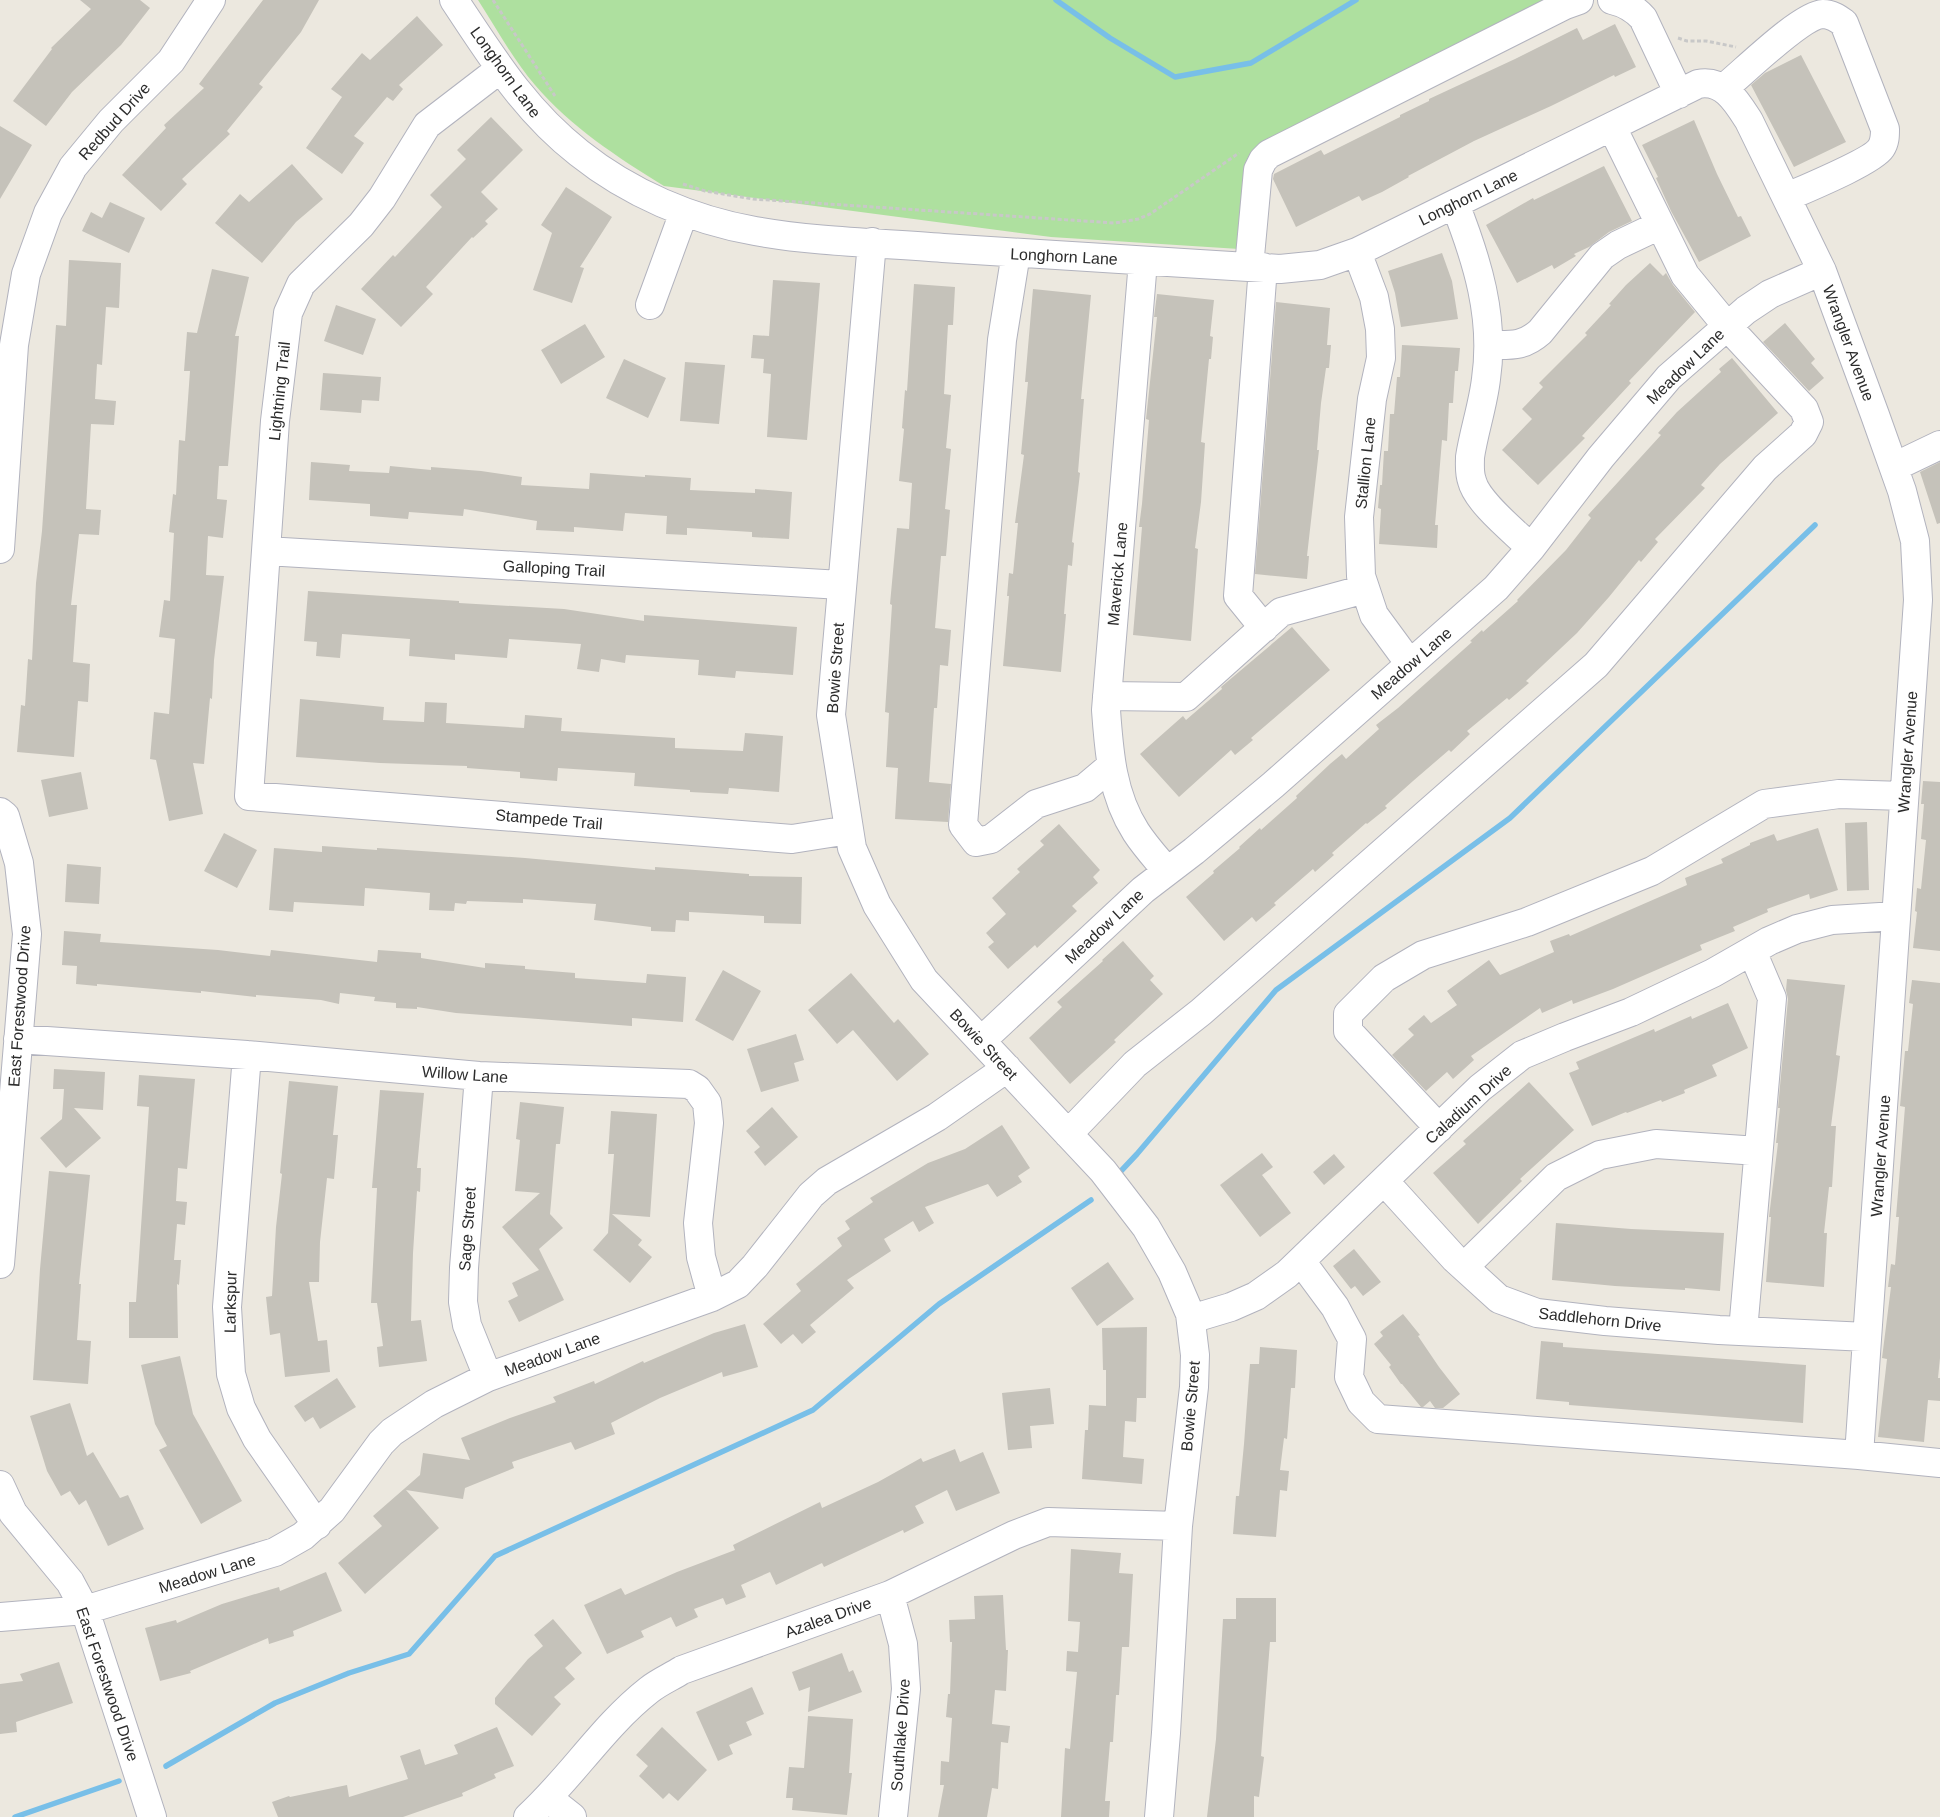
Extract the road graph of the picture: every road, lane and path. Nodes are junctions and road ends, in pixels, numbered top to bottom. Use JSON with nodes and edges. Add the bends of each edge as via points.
{"nodes":[{"id":1,"x":212,"y":0,"type":"edge"},
{"id":2,"x":454,"y":0,"type":"edge"},
{"id":3,"x":493,"y":0,"type":"edge"},
{"id":4,"x":1578,"y":0,"type":"edge"},
{"id":5,"x":1612,"y":0,"type":"edge"},
{"id":6,"x":1672,"y":35,"type":"dead end"},
{"id":7,"x":1739,"y":47,"type":"dead end"},
{"id":8,"x":500,"y":69,"type":"junction"},
{"id":9,"x":1724,"y":88,"type":"junction"},
{"id":10,"x":1679,"y":94,"type":"junction"},
{"id":11,"x":556,"y":98,"type":"dead end"},
{"id":12,"x":1612,"y":127,"type":"junction"},
{"id":13,"x":1246,"y":148,"type":"dead end"},
{"id":14,"x":680,"y":184,"type":"dead end"},
{"id":15,"x":1787,"y":197,"type":"junction"},
{"id":16,"x":1455,"y":204,"type":"junction"},
{"id":17,"x":684,"y":212,"type":"junction"},
{"id":18,"x":1660,"y":225,"type":"junction"},
{"id":19,"x":872,"y":242,"type":"junction"},
{"id":20,"x":1357,"y":252,"type":"junction"},
{"id":21,"x":1016,"y":253,"type":"junction"},
{"id":22,"x":1144,"y":261,"type":"junction"},
{"id":23,"x":1256,"y":267,"type":"junction"},
{"id":24,"x":1822,"y":271,"type":"junction"},
{"id":25,"x":650,"y":306,"type":"dead end"},
{"id":26,"x":1727,"y":326,"type":"junction"},
{"id":27,"x":1489,"y":345,"type":"junction"},
{"id":28,"x":1940,"y":445,"type":"edge"},
{"id":29,"x":1894,"y":467,"type":"junction"},
{"id":30,"x":1531,"y":548,"type":"junction"},
{"id":31,"x":0,"y":549,"type":"edge"},
{"id":32,"x":266,"y":551,"type":"junction"},
{"id":33,"x":841,"y":585,"type":"junction"},
{"id":34,"x":1365,"y":589,"type":"junction"},
{"id":35,"x":1264,"y":628,"type":"junction"},
{"id":36,"x":1410,"y":664,"type":"junction"},
{"id":37,"x":1107,"y":696,"type":"junction"},
{"id":38,"x":1111,"y":766,"type":"junction"},
{"id":39,"x":249,"y":796,"type":"joint"},
{"id":40,"x":1904,"y":796,"type":"junction"},
{"id":41,"x":0,"y":812,"type":"edge"},
{"id":42,"x":849,"y":830,"type":"junction"},
{"id":43,"x":1167,"y":872,"type":"junction"},
{"id":44,"x":1896,"y":916,"type":"junction"},
{"id":45,"x":1752,"y":951,"type":"junction"},
{"id":46,"x":18,"y":1039,"type":"junction"},
{"id":47,"x":981,"y":1041,"type":"junction"},
{"id":48,"x":247,"y":1055,"type":"junction"},
{"id":49,"x":1007,"y":1068,"type":"junction"},
{"id":50,"x":479,"y":1076,"type":"junction"},
{"id":51,"x":1439,"y":1128,"type":"junction"},
{"id":52,"x":1068,"y":1134,"type":"junction"},
{"id":53,"x":1758,"y":1151,"type":"junction"},
{"id":54,"x":1385,"y":1182,"type":"junction"},
{"id":55,"x":1301,"y":1261,"type":"junction"},
{"id":56,"x":0,"y":1264,"type":"edge"},
{"id":57,"x":1464,"y":1267,"type":"junction"},
{"id":58,"x":712,"y":1297,"type":"junction"},
{"id":59,"x":1191,"y":1319,"type":"junction"},
{"id":60,"x":1743,"y":1331,"type":"junction"},
{"id":61,"x":1867,"y":1337,"type":"junction"},
{"id":62,"x":488,"y":1378,"type":"junction"},
{"id":63,"x":1859,"y":1455,"type":"junction"},
{"id":64,"x":1940,"y":1463,"type":"edge"},
{"id":65,"x":0,"y":1485,"type":"edge"},
{"id":66,"x":317,"y":1525,"type":"junction"},
{"id":67,"x":1178,"y":1526,"type":"junction"},
{"id":68,"x":890,"y":1595,"type":"junction"},
{"id":69,"x":85,"y":1610,"type":"junction"},
{"id":70,"x":0,"y":1617,"type":"edge"},
{"id":71,"x":548,"y":1798,"type":"junction"},
{"id":72,"x":152,"y":1817,"type":"edge"},
{"id":73,"x":528,"y":1817,"type":"edge"},
{"id":74,"x":572,"y":1817,"type":"edge"},
{"id":75,"x":893,"y":1817,"type":"edge"},
{"id":76,"x":1159,"y":1817,"type":"edge"}],
"edges":[{"from":1,"to":31,"type":"street","name":"Redbud Drive","via":[[171,61],[111,121],[73,167],[48,213],[26,274],[14,345]]},
{"from":2,"to":8,"type":"street","name":"Longhorn Lane"},
{"from":3,"to":11,"type":"path"},
{"from":4,"to":23,"type":"street","via":[[1269,154],[1258,170]]},
{"from":5,"to":10,"type":"street","via":[[1627,4],[1642,18]]},
{"from":6,"to":7,"type":"path","via":[[1687,41]]},
{"from":8,"to":17,"type":"street","name":"Longhorn Lane","via":[[544,124],[579,153],[622,182]]},
{"from":8,"to":32,"type":"street","name":"Lightning Trail","via":[[427,125],[382,198],[361,225],[301,284],[288,313],[275,421]]},
{"from":9,"to":10,"type":"street","name":"Longhorn Lane","via":[[1706,83]]},
{"from":9,"to":15,"type":"street","name":"Wrangler Avenue","via":[[1748,121]]},
{"from":9,"to":15,"type":"street","via":[[1806,19],[1824,14],[1844,23],[1885,129],[1885,138],[1882,147],[1868,159]]},
{"from":10,"to":12,"type":"street","name":"Longhorn Lane"},
{"from":12,"to":16,"type":"street","name":"Longhorn Lane"},
{"from":12,"to":18,"type":"street"},
{"from":13,"to":14,"type":"path","via":[[1150,214],[1115,223],[752,200]]},
{"from":15,"to":24,"type":"street","name":"Wrangler Avenue"},
{"from":16,"to":20,"type":"street","name":"Longhorn Lane"},
{"from":16,"to":27,"type":"street","via":[[1482,284]]},
{"from":17,"to":19,"type":"street","name":"Longhorn Lane","via":[[768,233]]},
{"from":17,"to":25,"type":"street"},
{"from":18,"to":26,"type":"street","via":[[1685,275]]},
{"from":18,"to":27,"type":"street","via":[[1602,256],[1533,338],[1516,345]]},
{"from":19,"to":21,"type":"street","name":"Longhorn Lane"},
{"from":19,"to":33,"type":"street","name":"Bowie Street"},
{"from":20,"to":23,"type":"street","name":"Longhorn Lane","via":[[1320,265]]},
{"from":20,"to":34,"type":"street","name":"Stallion Lane","via":[[1374,297],[1380,329],[1380,358],[1372,399],[1359,517],[1361,576]]},
{"from":21,"to":22,"type":"street","name":"Longhorn Lane"},
{"from":21,"to":38,"type":"street","via":[[1002,340],[963,825],[976,842],[991,839],[1036,804],[1085,788]]},
{"from":22,"to":23,"type":"street","name":"Longhorn Lane"},
{"from":22,"to":37,"type":"street","name":"Maverick Lane"},
{"from":23,"to":35,"type":"street","via":[[1238,596]]},
{"from":24,"to":26,"type":"street","name":"Meadow Lane","via":[[1770,294]]},
{"from":24,"to":29,"type":"street","name":"Wrangler Avenue"},
{"from":26,"to":30,"type":"street","name":"Meadow Lane","via":[[1669,377]]},
{"from":26,"to":52,"type":"street","via":[[1804,409],[1809,422],[1803,434],[1764,468],[1596,665],[1201,1012],[1135,1064]]},
{"from":27,"to":30,"type":"street","via":[[1486,380],[1469,469],[1472,482],[1484,502]]},
{"from":28,"to":29,"type":"street"},
{"from":29,"to":40,"type":"street","name":"Wrangler Avenue","via":[[1915,541],[1918,600]]},
{"from":30,"to":36,"type":"street","name":"Meadow Lane","via":[[1496,588]]},
{"from":32,"to":33,"type":"street","name":"Galloping Trail"},
{"from":32,"to":39,"type":"street","name":"Lightning Trail"},
{"from":33,"to":42,"type":"street","name":"Bowie Street","via":[[831,716]]},
{"from":34,"to":35,"type":"street","via":[[1281,612]]},
{"from":34,"to":36,"type":"street","name":"Stallion Lane","via":[[1374,615]]},
{"from":35,"to":37,"type":"street","via":[[1186,698]]},
{"from":36,"to":43,"type":"street","name":"Meadow Lane","via":[[1273,785]]},
{"from":37,"to":38,"type":"street","name":"Maverick Lane"},
{"from":38,"to":43,"type":"street","name":"Maverick Lane","via":[[1121,801],[1136,832]]},
{"from":39,"to":42,"type":"street","name":"Stampede Trail","via":[[792,838]]},
{"from":40,"to":44,"type":"street","name":"Wrangler Avenue"},
{"from":40,"to":51,"type":"street","via":[[1839,794],[1764,804],[1652,870],[1527,922],[1423,955],[1384,978],[1348,1014],[1348,1030]]},
{"from":41,"to":46,"type":"street","name":"East Forestwood Drive","via":[[5,816],[19,863],[27,934]]},
{"from":42,"to":47,"type":"street","name":"Bowie Street","via":[[852,848],[877,905],[924,980]]},
{"from":43,"to":47,"type":"street","name":"Meadow Lane","via":[[1143,890]]},
{"from":44,"to":45,"type":"street","name":"Caladium Drive","via":[[1832,920],[1797,929]]},
{"from":44,"to":61,"type":"street","name":"Wrangler Avenue"},
{"from":45,"to":51,"type":"street","name":"Caladium Drive","via":[[1631,1012],[1522,1055],[1480,1088]]},
{"from":45,"to":53,"type":"street","via":[[1772,998]]},
{"from":46,"to":48,"type":"street","name":"Willow Lane"},
{"from":46,"to":56,"type":"street","name":"East Forestwood Drive"},
{"from":47,"to":49,"type":"street","name":"Bowie Street"},
{"from":48,"to":50,"type":"street","name":"Willow Lane"},
{"from":48,"to":66,"type":"street","name":"Larkspur","via":[[228,1308],[231,1374],[241,1408],[257,1439]]},
{"from":49,"to":52,"type":"street","name":"Bowie Street"},
{"from":49,"to":58,"type":"street","name":"Meadow Lane","via":[[937,1117],[826,1180],[756,1266],[738,1284]]},
{"from":50,"to":58,"type":"street","name":"Willow Lane","via":[[689,1084],[697,1089],[707,1103],[709,1123],[698,1223],[701,1257]]},
{"from":50,"to":62,"type":"street","name":"Sage Street","via":[[463,1302],[467,1325]]},
{"from":51,"to":54,"type":"street","name":"Caladium Drive"},
{"from":52,"to":59,"type":"street","name":"Bowie Street","via":[[1103,1170],[1146,1227],[1172,1272]]},
{"from":53,"to":57,"type":"street","via":[[1656,1144],[1600,1155],[1556,1177]]},
{"from":53,"to":60,"type":"street"},
{"from":54,"to":55,"type":"street","name":"Caladium Drive"},
{"from":54,"to":57,"type":"street","name":"Saddlehorn Drive"},
{"from":55,"to":59,"type":"street","name":"Caladium Drive","via":[[1256,1296]]},
{"from":55,"to":63,"type":"street","via":[[1352,1338],[1349,1377],[1361,1402],[1378,1418]]},
{"from":57,"to":60,"type":"street","name":"Saddlehorn Drive","via":[[1499,1299],[1537,1314]]},
{"from":58,"to":62,"type":"street","name":"Meadow Lane"},
{"from":59,"to":67,"type":"street","name":"Bowie Street","via":[[1194,1387]]},
{"from":60,"to":61,"type":"street","name":"Saddlehorn Drive"},
{"from":61,"to":63,"type":"street","name":"Wrangler Avenue"},
{"from":62,"to":66,"type":"street","name":"Meadow Lane","via":[[434,1404],[392,1432]]},
{"from":63,"to":64,"type":"street"},
{"from":65,"to":69,"type":"street","name":"East Forestwood Drive","via":[[13,1512],[70,1582]]},
{"from":66,"to":69,"type":"street","name":"Meadow Lane","via":[[275,1552]]},
{"from":67,"to":68,"type":"street","name":"Azalea Drive","via":[[1048,1522]]},
{"from":67,"to":76,"type":"street","name":"Bowie Street"},
{"from":68,"to":71,"type":"street","name":"Azalea Drive","via":[[682,1670],[650,1689],[623,1713]]},
{"from":68,"to":75,"type":"street","name":"Southlake Drive","via":[[903,1644],[906,1689]]},
{"from":69,"to":70,"type":"street","name":"Meadow Lane"},
{"from":69,"to":72,"type":"street","name":"East Forestwood Drive"},
{"from":71,"to":73,"type":"street","name":"Azalea Drive"},
{"from":71,"to":74,"type":"street"}]}
